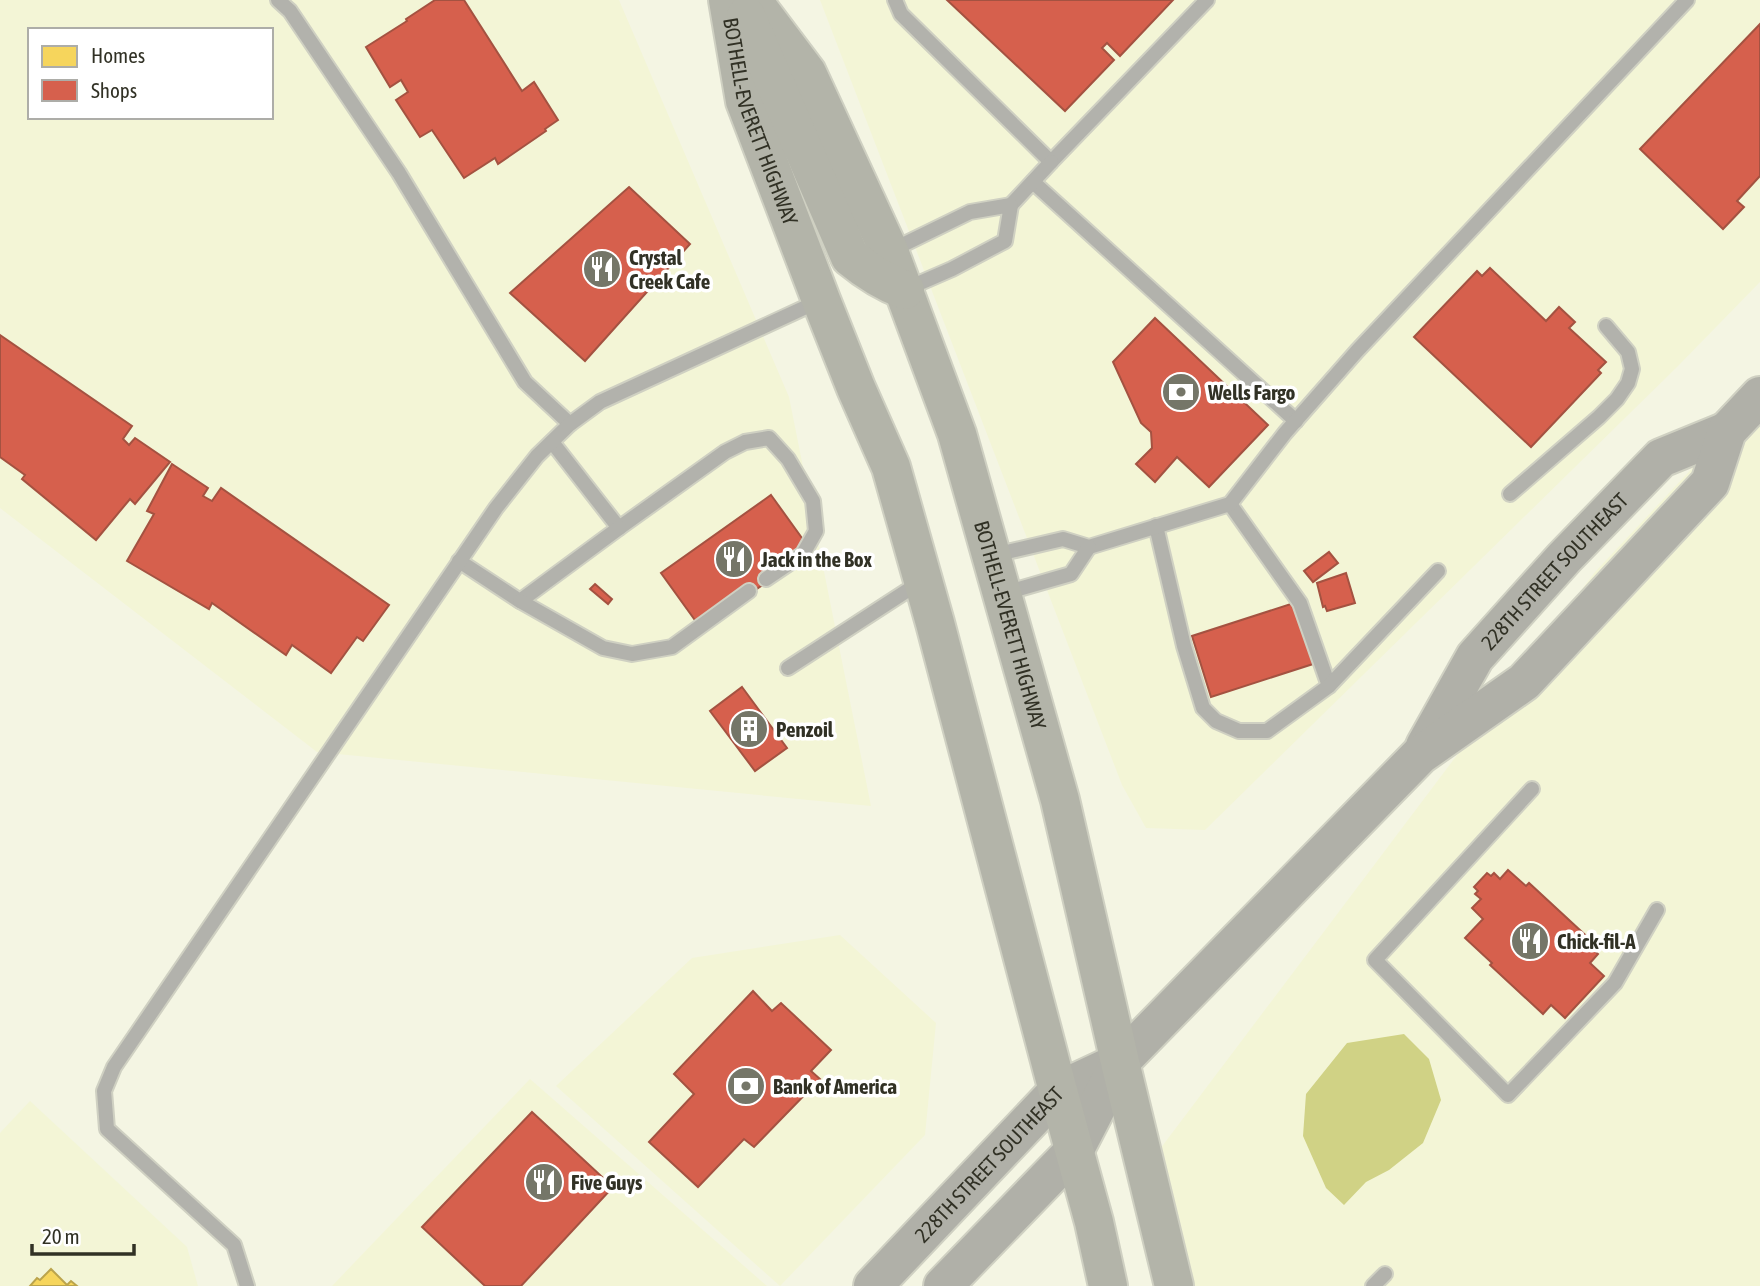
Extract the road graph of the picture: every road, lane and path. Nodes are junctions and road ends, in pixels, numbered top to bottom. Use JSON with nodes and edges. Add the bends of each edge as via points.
{"nodes":[{"id":1,"x":278,"y":0,"type":"edge"},
{"id":2,"x":729,"y":0,"type":"edge"},
{"id":3,"x":739,"y":0,"type":"edge"},
{"id":4,"x":752,"y":0,"type":"edge"},
{"id":5,"x":895,"y":0,"type":"edge"},
{"id":6,"x":1207,"y":0,"type":"edge"},
{"id":7,"x":1687,"y":0,"type":"edge"},
{"id":8,"x":1051,"y":162,"type":"junction"},
{"id":9,"x":1033,"y":182,"type":"junction"},
{"id":10,"x":1011,"y":205,"type":"junction"},
{"id":11,"x":890,"y":251,"type":"junction"},
{"id":12,"x":905,"y":290,"type":"junction"},
{"id":13,"x":821,"y":300,"type":"junction"},
{"id":14,"x":1606,"y":326,"type":"dead end"},
{"id":15,"x":1760,"y":396,"type":"edge"},
{"id":16,"x":1296,"y":421,"type":"junction"},
{"id":17,"x":570,"y":425,"type":"junction"},
{"id":18,"x":1727,"y":431,"type":"junction"},
{"id":19,"x":552,"y":442,"type":"junction"},
{"id":20,"x":1510,"y":494,"type":"dead end"},
{"id":21,"x":1230,"y":504,"type":"junction"},
{"id":22,"x":1156,"y":526,"type":"junction"},
{"id":23,"x":619,"y":528,"type":"junction"},
{"id":24,"x":1088,"y":547,"type":"junction"},
{"id":25,"x":992,"y":556,"type":"junction"},
{"id":26,"x":459,"y":561,"type":"junction"},
{"id":27,"x":1438,"y":571,"type":"dead end"},
{"id":28,"x":765,"y":579,"type":"dead end"},
{"id":29,"x":923,"y":580,"type":"junction"},
{"id":30,"x":749,"y":591,"type":"dead end"},
{"id":31,"x":1003,"y":594,"type":"junction"},
{"id":32,"x":520,"y":601,"type":"junction"},
{"id":33,"x":788,"y":668,"type":"dead end"},
{"id":34,"x":1329,"y":686,"type":"junction"},
{"id":35,"x":1420,"y":755,"type":"junction"},
{"id":36,"x":1532,"y":789,"type":"dead end"},
{"id":37,"x":1657,"y":910,"type":"dead end"},
{"id":38,"x":1120,"y":1062,"type":"junction"},
{"id":39,"x":1058,"y":1091,"type":"junction"},
{"id":40,"x":1074,"y":1151,"type":"junction"},
{"id":41,"x":1385,"y":1274,"type":"dead end"},
{"id":42,"x":247,"y":1286,"type":"edge"},
{"id":43,"x":873,"y":1286,"type":"edge"},
{"id":44,"x":943,"y":1286,"type":"edge"},
{"id":45,"x":1108,"y":1286,"type":"edge"},
{"id":46,"x":1174,"y":1286,"type":"edge"},
{"id":47,"x":1373,"y":1286,"type":"edge"}],
"edges":[{"from":1,"to":17,"type":"lane","via":[[290,11],[399,173],[524,382]]},
{"from":2,"to":13,"type":"main road","name":"BOTHELL-EVERETT HIGHWAY","via":[[745,101]]},
{"from":3,"to":12,"type":"main road","via":[[849,257]]},
{"from":4,"to":11,"type":"main road","name":"BOTHELL-EVERETT HIGHWAY","via":[[807,73]]},
{"from":5,"to":8,"type":"lane","via":[[901,13]]},
{"from":6,"to":8,"type":"lane"},
{"from":7,"to":16,"type":"lane"},
{"from":8,"to":9,"type":"lane"},
{"from":9,"to":10,"type":"lane"},
{"from":9,"to":16,"type":"lane"},
{"from":10,"to":11,"type":"lane","via":[[970,212]]},
{"from":10,"to":12,"type":"lane","via":[[1005,241]]},
{"from":11,"to":12,"type":"main road","name":"BOTHELL-EVERETT HIGHWAY"},
{"from":12,"to":25,"type":"main road","name":"BOTHELL-EVERETT HIGHWAY","via":[[957,434]]},
{"from":13,"to":17,"type":"lane","via":[[600,402]]},
{"from":13,"to":29,"type":"main road","name":"BOTHELL-EVERETT HIGHWAY","via":[[891,467]]},
{"from":14,"to":20,"type":"lane","via":[[1628,352],[1632,369],[1628,383],[1599,417]]},
{"from":15,"to":18,"type":"main road","name":"228TH STREET SOUTHEAST"},
{"from":16,"to":21,"type":"lane"},
{"from":17,"to":19,"type":"lane"},
{"from":18,"to":35,"type":"main road","name":"228TH STREET SOUTHEAST","via":[[1710,483],[1524,682]]},
{"from":18,"to":35,"type":"main road","name":"228TH STREET SOUTHEAST","via":[[1661,458],[1570,552],[1475,657]]},
{"from":19,"to":23,"type":"lane"},
{"from":19,"to":26,"type":"lane"},
{"from":21,"to":22,"type":"lane"},
{"from":21,"to":34,"type":"lane","via":[[1300,603]]},
{"from":22,"to":24,"type":"lane"},
{"from":22,"to":34,"type":"lane","via":[[1203,708],[1216,721],[1239,731],[1267,731]]},
{"from":23,"to":28,"type":"lane","via":[[725,452],[769,438],[813,500],[816,531],[803,554]]},
{"from":23,"to":32,"type":"lane"},
{"from":24,"to":25,"type":"lane","via":[[1063,539]]},
{"from":24,"to":31,"type":"lane","via":[[1070,574]]},
{"from":25,"to":31,"type":"main road","name":"BOTHELL-EVERETT HIGHWAY"},
{"from":26,"to":32,"type":"lane"},
{"from":26,"to":42,"type":"lane","via":[[121,1055],[104,1091],[107,1129],[234,1245]]},
{"from":27,"to":34,"type":"lane"},
{"from":29,"to":33,"type":"lane"},
{"from":29,"to":39,"type":"main road","name":"BOTHELL-EVERETT HIGHWAY"},
{"from":30,"to":32,"type":"lane","via":[[672,646],[632,654],[603,648]]},
{"from":31,"to":38,"type":"main road","name":"BOTHELL-EVERETT HIGHWAY","via":[[1060,800]]},
{"from":35,"to":38,"type":"main road","name":"228TH STREET SOUTHEAST"},
{"from":36,"to":37,"type":"lane","via":[[1375,960],[1508,1096],[1615,983]]},
{"from":38,"to":39,"type":"main road","name":"228TH STREET SOUTHEAST"},
{"from":38,"to":40,"type":"main road","name":"228TH STREET SOUTHEAST"},
{"from":38,"to":46,"type":"main road","name":"BOTHELL-EVERETT HIGHWAY"},
{"from":39,"to":40,"type":"main road","name":"BOTHELL-EVERETT HIGHWAY"},
{"from":39,"to":43,"type":"main road","name":"228TH STREET SOUTHEAST"},
{"from":40,"to":44,"type":"main road","name":"228TH STREET SOUTHEAST"},
{"from":40,"to":45,"type":"main road","name":"BOTHELL-EVERETT HIGHWAY"},
{"from":41,"to":47,"type":"lane"}]}
